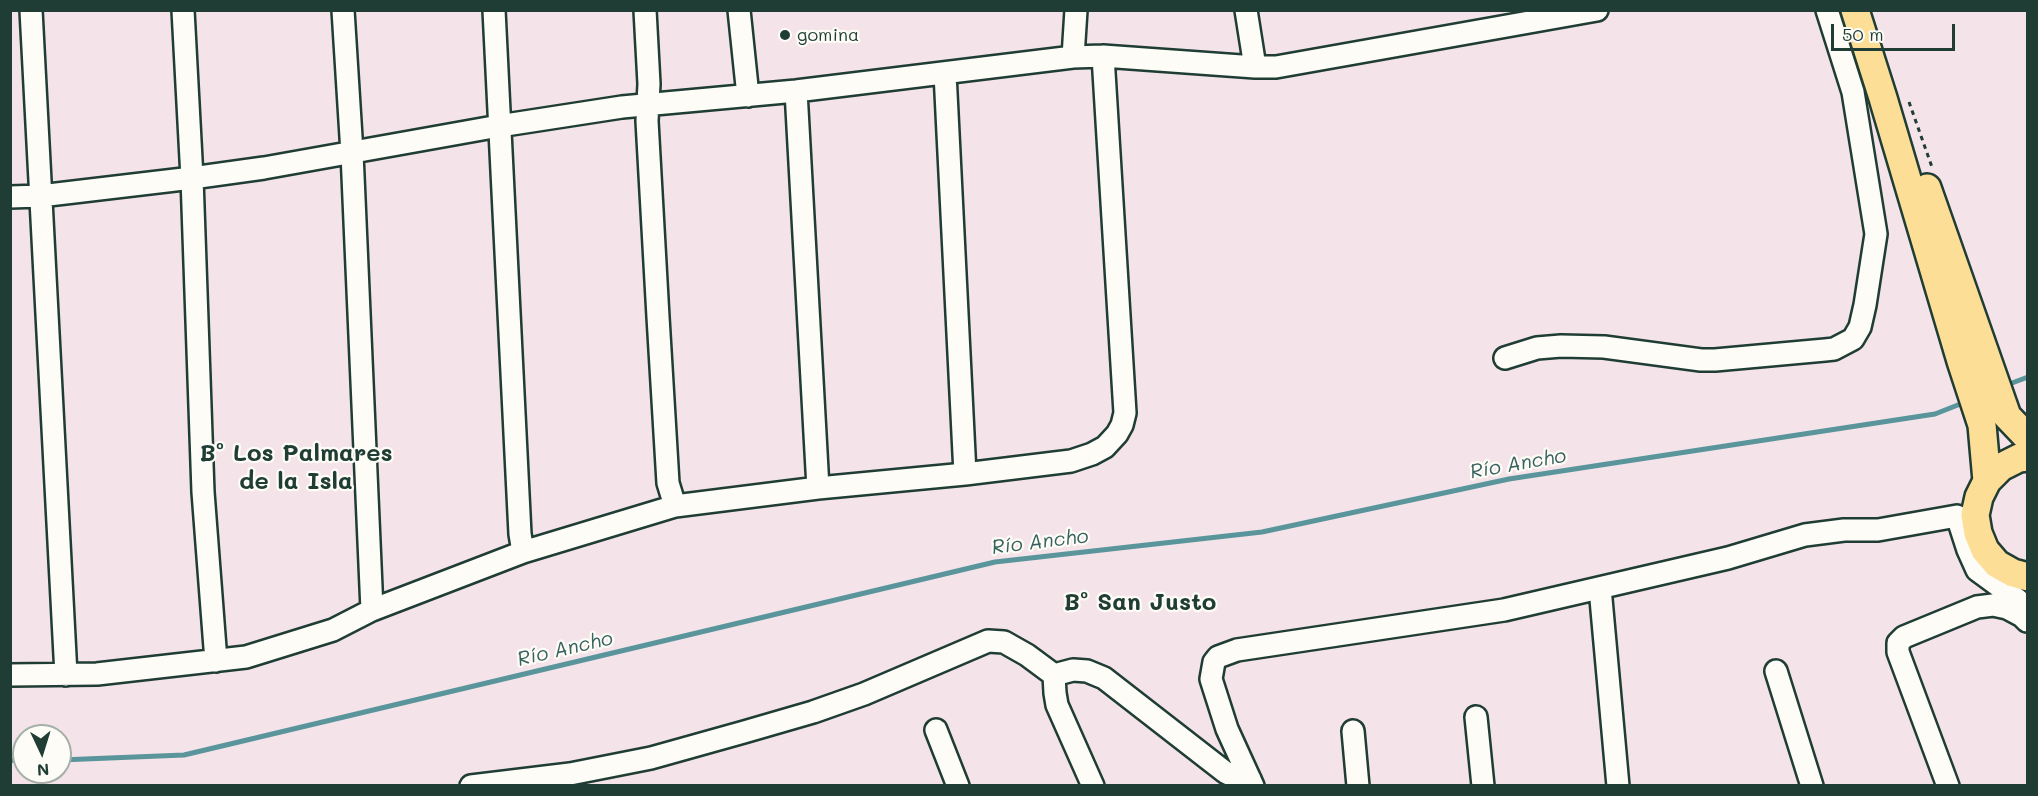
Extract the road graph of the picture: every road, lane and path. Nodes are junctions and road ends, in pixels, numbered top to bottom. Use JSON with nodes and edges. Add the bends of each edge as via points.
{"nodes":[{"id":1,"x":31,"y":10,"type":"edge"},
{"id":2,"x":183,"y":10,"type":"edge"},
{"id":3,"x":343,"y":10,"type":"edge"},
{"id":4,"x":494,"y":10,"type":"edge"},
{"id":5,"x":645,"y":10,"type":"edge"},
{"id":6,"x":739,"y":10,"type":"edge"},
{"id":7,"x":1076,"y":10,"type":"edge"},
{"id":8,"x":1246,"y":10,"type":"edge"},
{"id":9,"x":1597,"y":10,"type":"edge"},
{"id":10,"x":1827,"y":10,"type":"edge"},
{"id":11,"x":1857,"y":10,"type":"edge"},
{"id":12,"x":1103,"y":56,"type":"junction"},
{"id":13,"x":1073,"y":57,"type":"junction"},
{"id":14,"x":1255,"y":67,"type":"junction"},
{"id":15,"x":945,"y":73,"type":"junction"},
{"id":16,"x":796,"y":91,"type":"junction"},
{"id":17,"x":748,"y":96,"type":"junction"},
{"id":18,"x":648,"y":104,"type":"junction"},
{"id":19,"x":499,"y":126,"type":"junction"},
{"id":20,"x":352,"y":153,"type":"junction"},
{"id":21,"x":192,"y":178,"type":"junction"},
{"id":22,"x":40,"y":196,"type":"junction"},
{"id":23,"x":10,"y":197,"type":"edge"},
{"id":24,"x":1505,"y":358,"type":"dead end"},
{"id":25,"x":1994,"y":421,"type":"junction"},
{"id":26,"x":2028,"y":438,"type":"edge"},
{"id":27,"x":2028,"y":457,"type":"edge"},
{"id":28,"x":965,"y":474,"type":"junction"},
{"id":29,"x":1987,"y":481,"type":"junction"},
{"id":30,"x":818,"y":488,"type":"junction"},
{"id":31,"x":675,"y":506,"type":"junction"},
{"id":32,"x":523,"y":552,"type":"junction"},
{"id":33,"x":2023,"y":579,"type":"edge"},
{"id":34,"x":1600,"y":588,"type":"junction"},
{"id":35,"x":372,"y":610,"type":"junction"},
{"id":36,"x":2028,"y":611,"type":"edge"},
{"id":37,"x":2028,"y":623,"type":"edge"},
{"id":38,"x":216,"y":661,"type":"junction"},
{"id":39,"x":1776,"y":671,"type":"dead end"},
{"id":40,"x":10,"y":675,"type":"edge"},
{"id":41,"x":66,"y":675,"type":"junction"},
{"id":42,"x":1054,"y":675,"type":"junction"},
{"id":43,"x":1476,"y":717,"type":"dead end"},
{"id":44,"x":936,"y":730,"type":"dead end"},
{"id":45,"x":1353,"y":731,"type":"dead end"},
{"id":46,"x":1251,"y":782,"type":"edge"},
{"id":47,"x":471,"y":786,"type":"edge"},
{"id":48,"x":958,"y":786,"type":"edge"},
{"id":49,"x":1093,"y":786,"type":"edge"},
{"id":50,"x":1358,"y":786,"type":"edge"},
{"id":51,"x":1483,"y":786,"type":"edge"},
{"id":52,"x":1618,"y":786,"type":"edge"},
{"id":53,"x":1812,"y":786,"type":"edge"},
{"id":54,"x":1948,"y":786,"type":"edge"}],
"edges":[{"from":1,"to":22,"type":"street"},
{"from":2,"to":21,"type":"street"},
{"from":3,"to":20,"type":"street"},
{"from":4,"to":19,"type":"street"},
{"from":5,"to":18,"type":"street"},
{"from":6,"to":17,"type":"street"},
{"from":7,"to":13,"type":"street"},
{"from":8,"to":14,"type":"street"},
{"from":9,"to":14,"type":"street"},
{"from":10,"to":24,"type":"street","via":[[1853,92],[1876,234],[1865,305],[1853,339],[1833,349],[1715,360],[1562,346],[1537,348]]},
{"from":11,"to":25,"type":"main road","via":[[1883,98]]},
{"from":12,"to":13,"type":"street"},
{"from":12,"to":14,"type":"street"},
{"from":12,"to":28,"type":"street","via":[[1125,412],[1122,425],[1105,447],[1071,461]]},
{"from":13,"to":15,"type":"street"},
{"from":15,"to":16,"type":"street"},
{"from":15,"to":28,"type":"street"},
{"from":16,"to":17,"type":"street"},
{"from":16,"to":30,"type":"street"},
{"from":17,"to":18,"type":"street"},
{"from":18,"to":19,"type":"street"},
{"from":18,"to":31,"type":"street","via":[[668,483]]},
{"from":19,"to":20,"type":"street"},
{"from":19,"to":32,"type":"street"},
{"from":20,"to":21,"type":"street"},
{"from":20,"to":35,"type":"street"},
{"from":21,"to":22,"type":"street"},
{"from":21,"to":38,"type":"street","via":[[203,492]]},
{"from":22,"to":23,"type":"street"},
{"from":22,"to":41,"type":"street"},
{"from":25,"to":26,"type":"main road"},
{"from":25,"to":29,"type":"main road"},
{"from":27,"to":29,"type":"main road","via":[[2001,467]]},
{"from":28,"to":30,"type":"street"},
{"from":29,"to":33,"type":"main road","via":[[1975,515],[1978,533],[1991,557]]},
{"from":30,"to":31,"type":"street"},
{"from":31,"to":32,"type":"street"},
{"from":32,"to":35,"type":"street"},
{"from":34,"to":36,"type":"street","via":[[1805,536],[1878,530],[1956,516],[1977,570]]},
{"from":34,"to":46,"type":"street","via":[[1504,610],[1237,650],[1218,657],[1212,671],[1213,689]]},
{"from":34,"to":52,"type":"street"},
{"from":35,"to":38,"type":"street","via":[[333,630],[246,657]]},
{"from":37,"to":54,"type":"street","via":[[2007,608],[1993,605],[1977,608],[1898,643]]},
{"from":38,"to":41,"type":"street"},
{"from":39,"to":53,"type":"street"},
{"from":40,"to":41,"type":"street"},
{"from":42,"to":46,"type":"street","via":[[1073,670],[1104,678],[1225,772]]},
{"from":42,"to":47,"type":"street","via":[[1004,642],[988,641],[864,694],[744,732],[651,758],[570,774]]},
{"from":42,"to":49,"type":"street","via":[[1058,705]]},
{"from":43,"to":51,"type":"street"},
{"from":44,"to":48,"type":"street"},
{"from":45,"to":50,"type":"street"}]}
